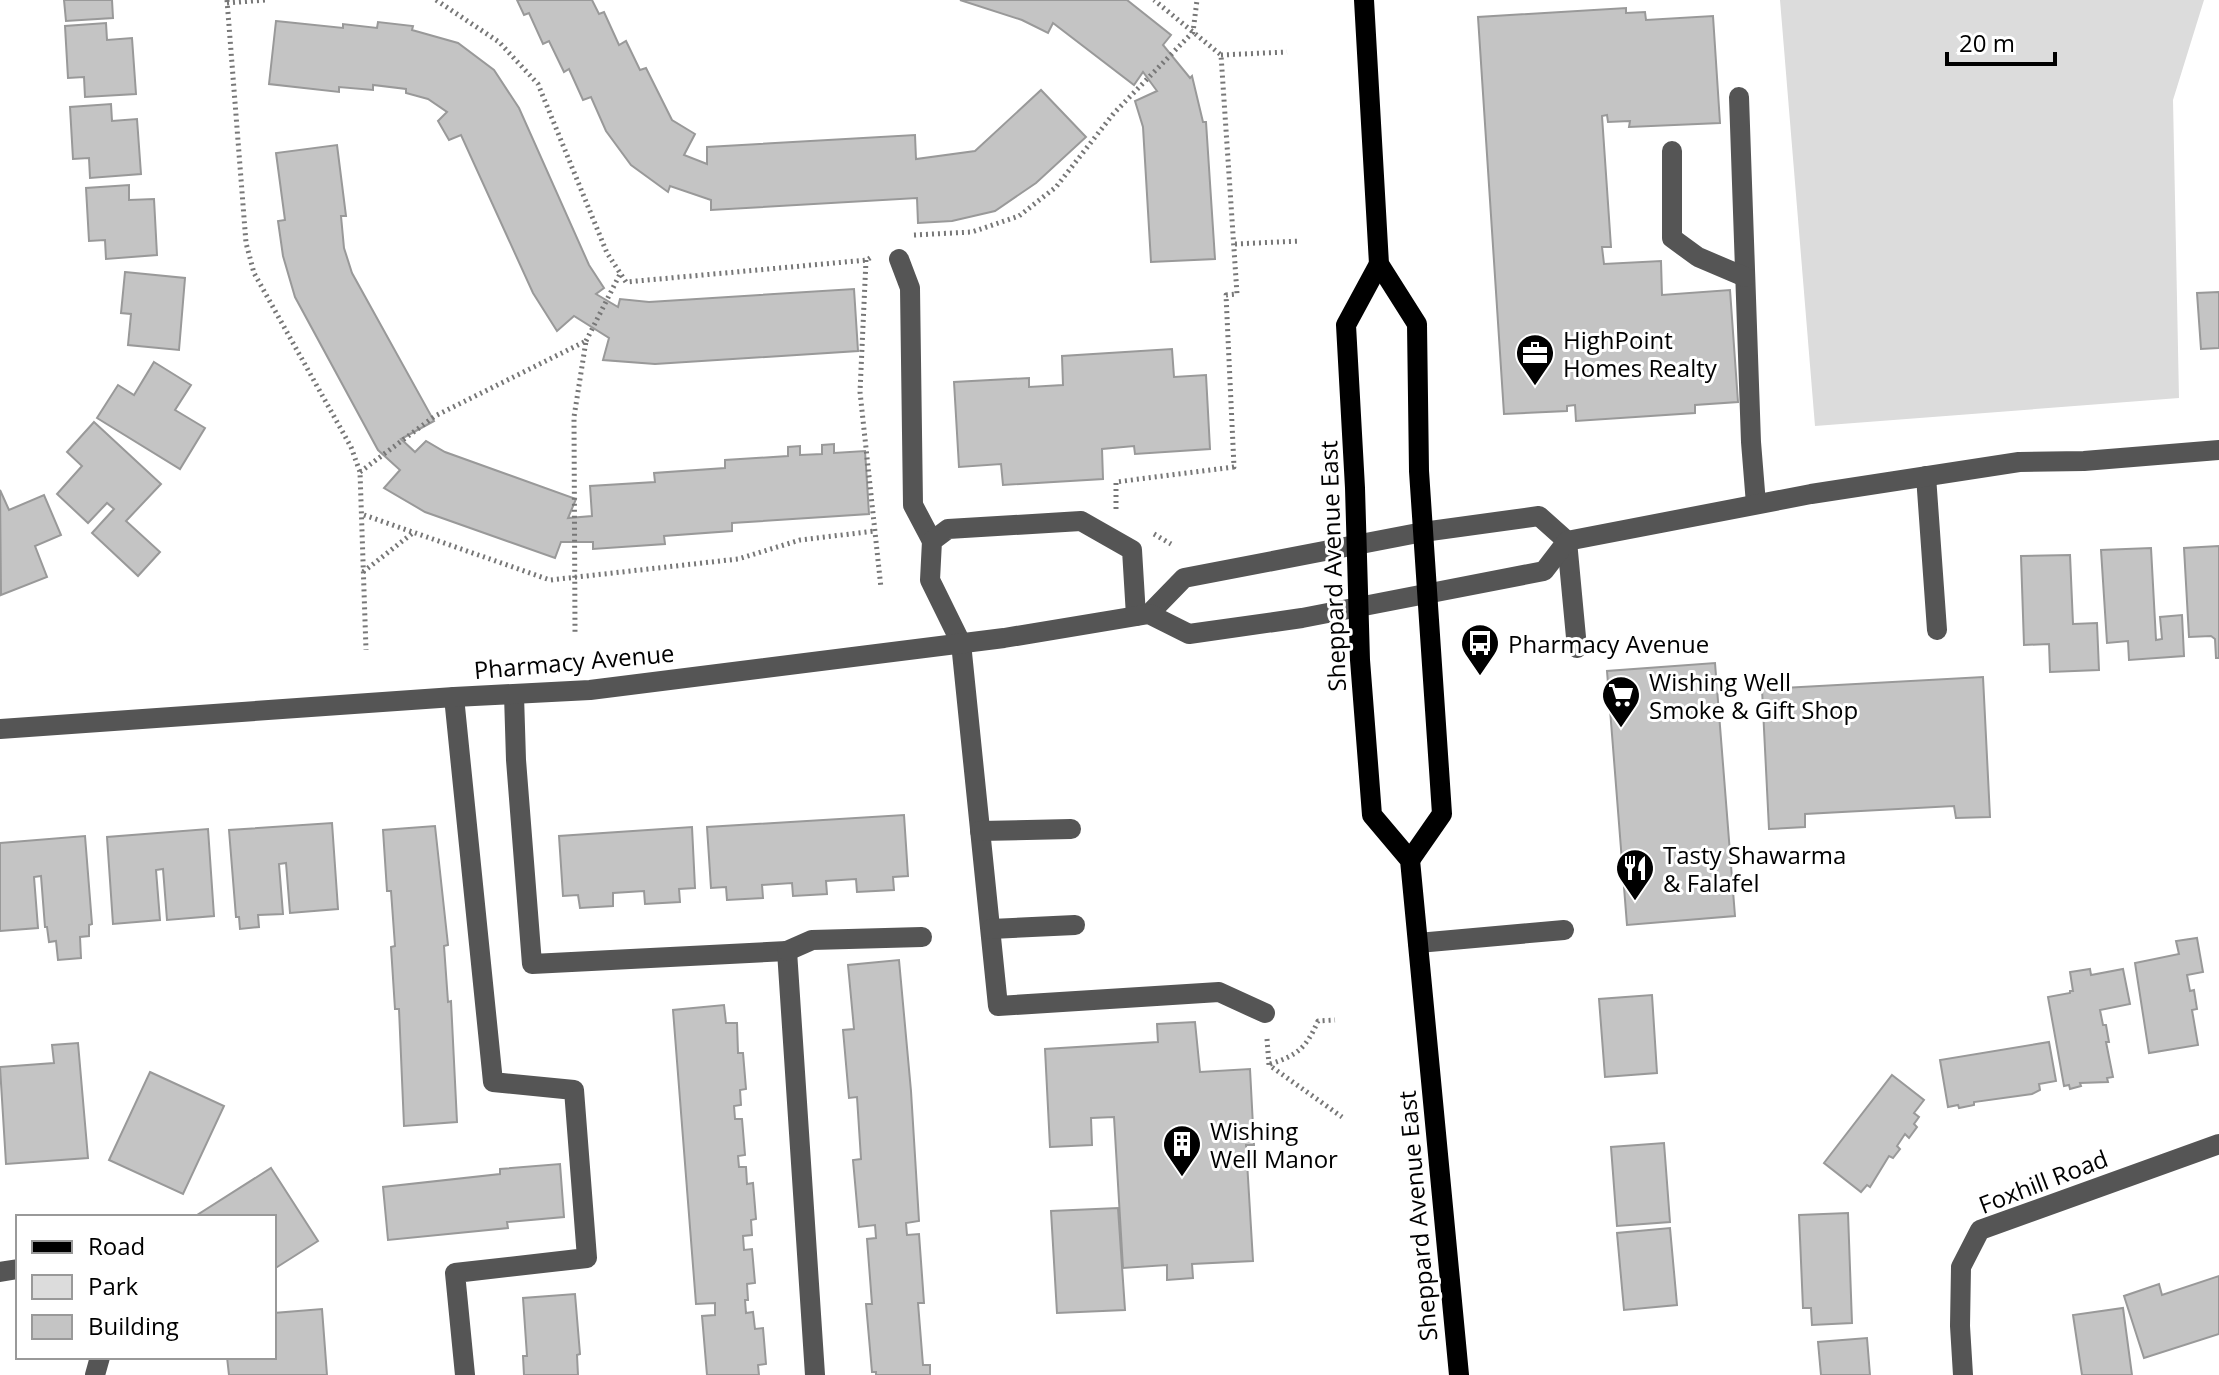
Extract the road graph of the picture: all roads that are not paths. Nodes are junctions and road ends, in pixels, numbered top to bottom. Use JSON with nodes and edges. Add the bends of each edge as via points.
{"nodes":[{"id":1,"x":1364,"y":0,"type":"edge"},
{"id":2,"x":1739,"y":97,"type":"dead end"},
{"id":3,"x":1672,"y":151,"type":"dead end"},
{"id":4,"x":900,"y":250,"type":"road end"},
{"id":5,"x":1379,"y":264,"type":"junction"},
{"id":6,"x":1745,"y":277,"type":"junction"},
{"id":7,"x":2219,"y":450,"type":"edge"},
{"id":8,"x":1926,"y":476,"type":"junction"},
{"id":9,"x":1756,"y":504,"type":"junction"},
{"id":10,"x":1423,"y":532,"type":"junction"},
{"id":11,"x":932,"y":541,"type":"junction"},
{"id":12,"x":1567,"y":541,"type":"junction"},
{"id":13,"x":1355,"y":545,"type":"junction"},
{"id":14,"x":1429,"y":594,"type":"junction"},
{"id":15,"x":1358,"y":607,"type":"junction"},
{"id":16,"x":1142,"y":615,"type":"junction"},
{"id":17,"x":1937,"y":630,"type":"dead end"},
{"id":18,"x":961,"y":643,"type":"junction"},
{"id":19,"x":1577,"y":648,"type":"dead end"},
{"id":20,"x":514,"y":695,"type":"junction"},
{"id":21,"x":454,"y":697,"type":"junction"},
{"id":22,"x":0,"y":729,"type":"edge"},
{"id":23,"x":1071,"y":829,"type":"dead end"},
{"id":24,"x":980,"y":831,"type":"junction"},
{"id":25,"x":1410,"y":860,"type":"junction"},
{"id":26,"x":1075,"y":925,"type":"dead end"},
{"id":27,"x":991,"y":929,"type":"junction"},
{"id":28,"x":1564,"y":930,"type":"dead end"},
{"id":29,"x":922,"y":937,"type":"dead end"},
{"id":30,"x":1418,"y":943,"type":"junction"},
{"id":31,"x":787,"y":951,"type":"junction"},
{"id":32,"x":1265,"y":1013,"type":"road end"},
{"id":33,"x":2219,"y":1144,"type":"edge"},
{"id":34,"x":465,"y":1375,"type":"edge"},
{"id":35,"x":815,"y":1375,"type":"edge"},
{"id":36,"x":1459,"y":1375,"type":"edge"},
{"id":37,"x":1963,"y":1375,"type":"edge"}],
"edges":[{"from":1,"to":5,"type":"main road"},
{"from":2,"to":6,"type":"street"},
{"from":3,"to":6,"type":"street","via":[[1672,238],[1698,257]]},
{"from":4,"to":11,"type":"street","via":[[910,288],[913,505]]},
{"from":5,"to":10,"type":"main road","via":[[1417,324]]},
{"from":5,"to":13,"type":"main road","name":"Sheppard Avenue East","via":[[1346,325]]},
{"from":6,"to":9,"type":"street"},
{"from":7,"to":8,"type":"street","via":[[2019,462]]},
{"from":8,"to":9,"type":"street"},
{"from":8,"to":17,"type":"street"},
{"from":9,"to":12,"type":"street"},
{"from":10,"to":12,"type":"street","via":[[1539,516]]},
{"from":10,"to":13,"type":"street"},
{"from":10,"to":14,"type":"main road"},
{"from":11,"to":16,"type":"street","via":[[948,529],[1081,521],[1132,550]]},
{"from":11,"to":18,"type":"street","via":[[930,580]]},
{"from":12,"to":14,"type":"street","via":[[1544,571]]},
{"from":12,"to":19,"type":"street"},
{"from":13,"to":15,"type":"main road","name":"Sheppard Avenue East"},
{"from":13,"to":16,"type":"street","via":[[1184,578]]},
{"from":14,"to":15,"type":"street"},
{"from":14,"to":25,"type":"main road","via":[[1442,814]]},
{"from":15,"to":16,"type":"street","via":[[1189,634]]},
{"from":15,"to":25,"type":"main road","name":"Sheppard Avenue East","via":[[1372,815]]},
{"from":16,"to":18,"type":"street","name":"Pharmacy Avenue"},
{"from":18,"to":20,"type":"street","name":"Pharmacy Avenue"},
{"from":18,"to":24,"type":"street"},
{"from":20,"to":21,"type":"street","name":"Pharmacy Avenue"},
{"from":20,"to":31,"type":"street","via":[[532,964]]},
{"from":21,"to":22,"type":"street","name":"Pharmacy Avenue"},
{"from":21,"to":34,"type":"street","via":[[493,1082],[574,1090],[587,1258],[455,1273]]},
{"from":23,"to":24,"type":"street"},
{"from":24,"to":27,"type":"street"},
{"from":25,"to":30,"type":"main road","name":"Sheppard Avenue East"},
{"from":26,"to":27,"type":"street"},
{"from":27,"to":32,"type":"street","via":[[998,1006],[1219,992]]},
{"from":28,"to":30,"type":"street"},
{"from":29,"to":31,"type":"street","via":[[812,940]]},
{"from":30,"to":36,"type":"main road","name":"Sheppard Avenue East"},
{"from":31,"to":35,"type":"street"},
{"from":33,"to":37,"type":"street","name":"Foxhill Road","via":[[1980,1230],[1961,1267]]}]}
